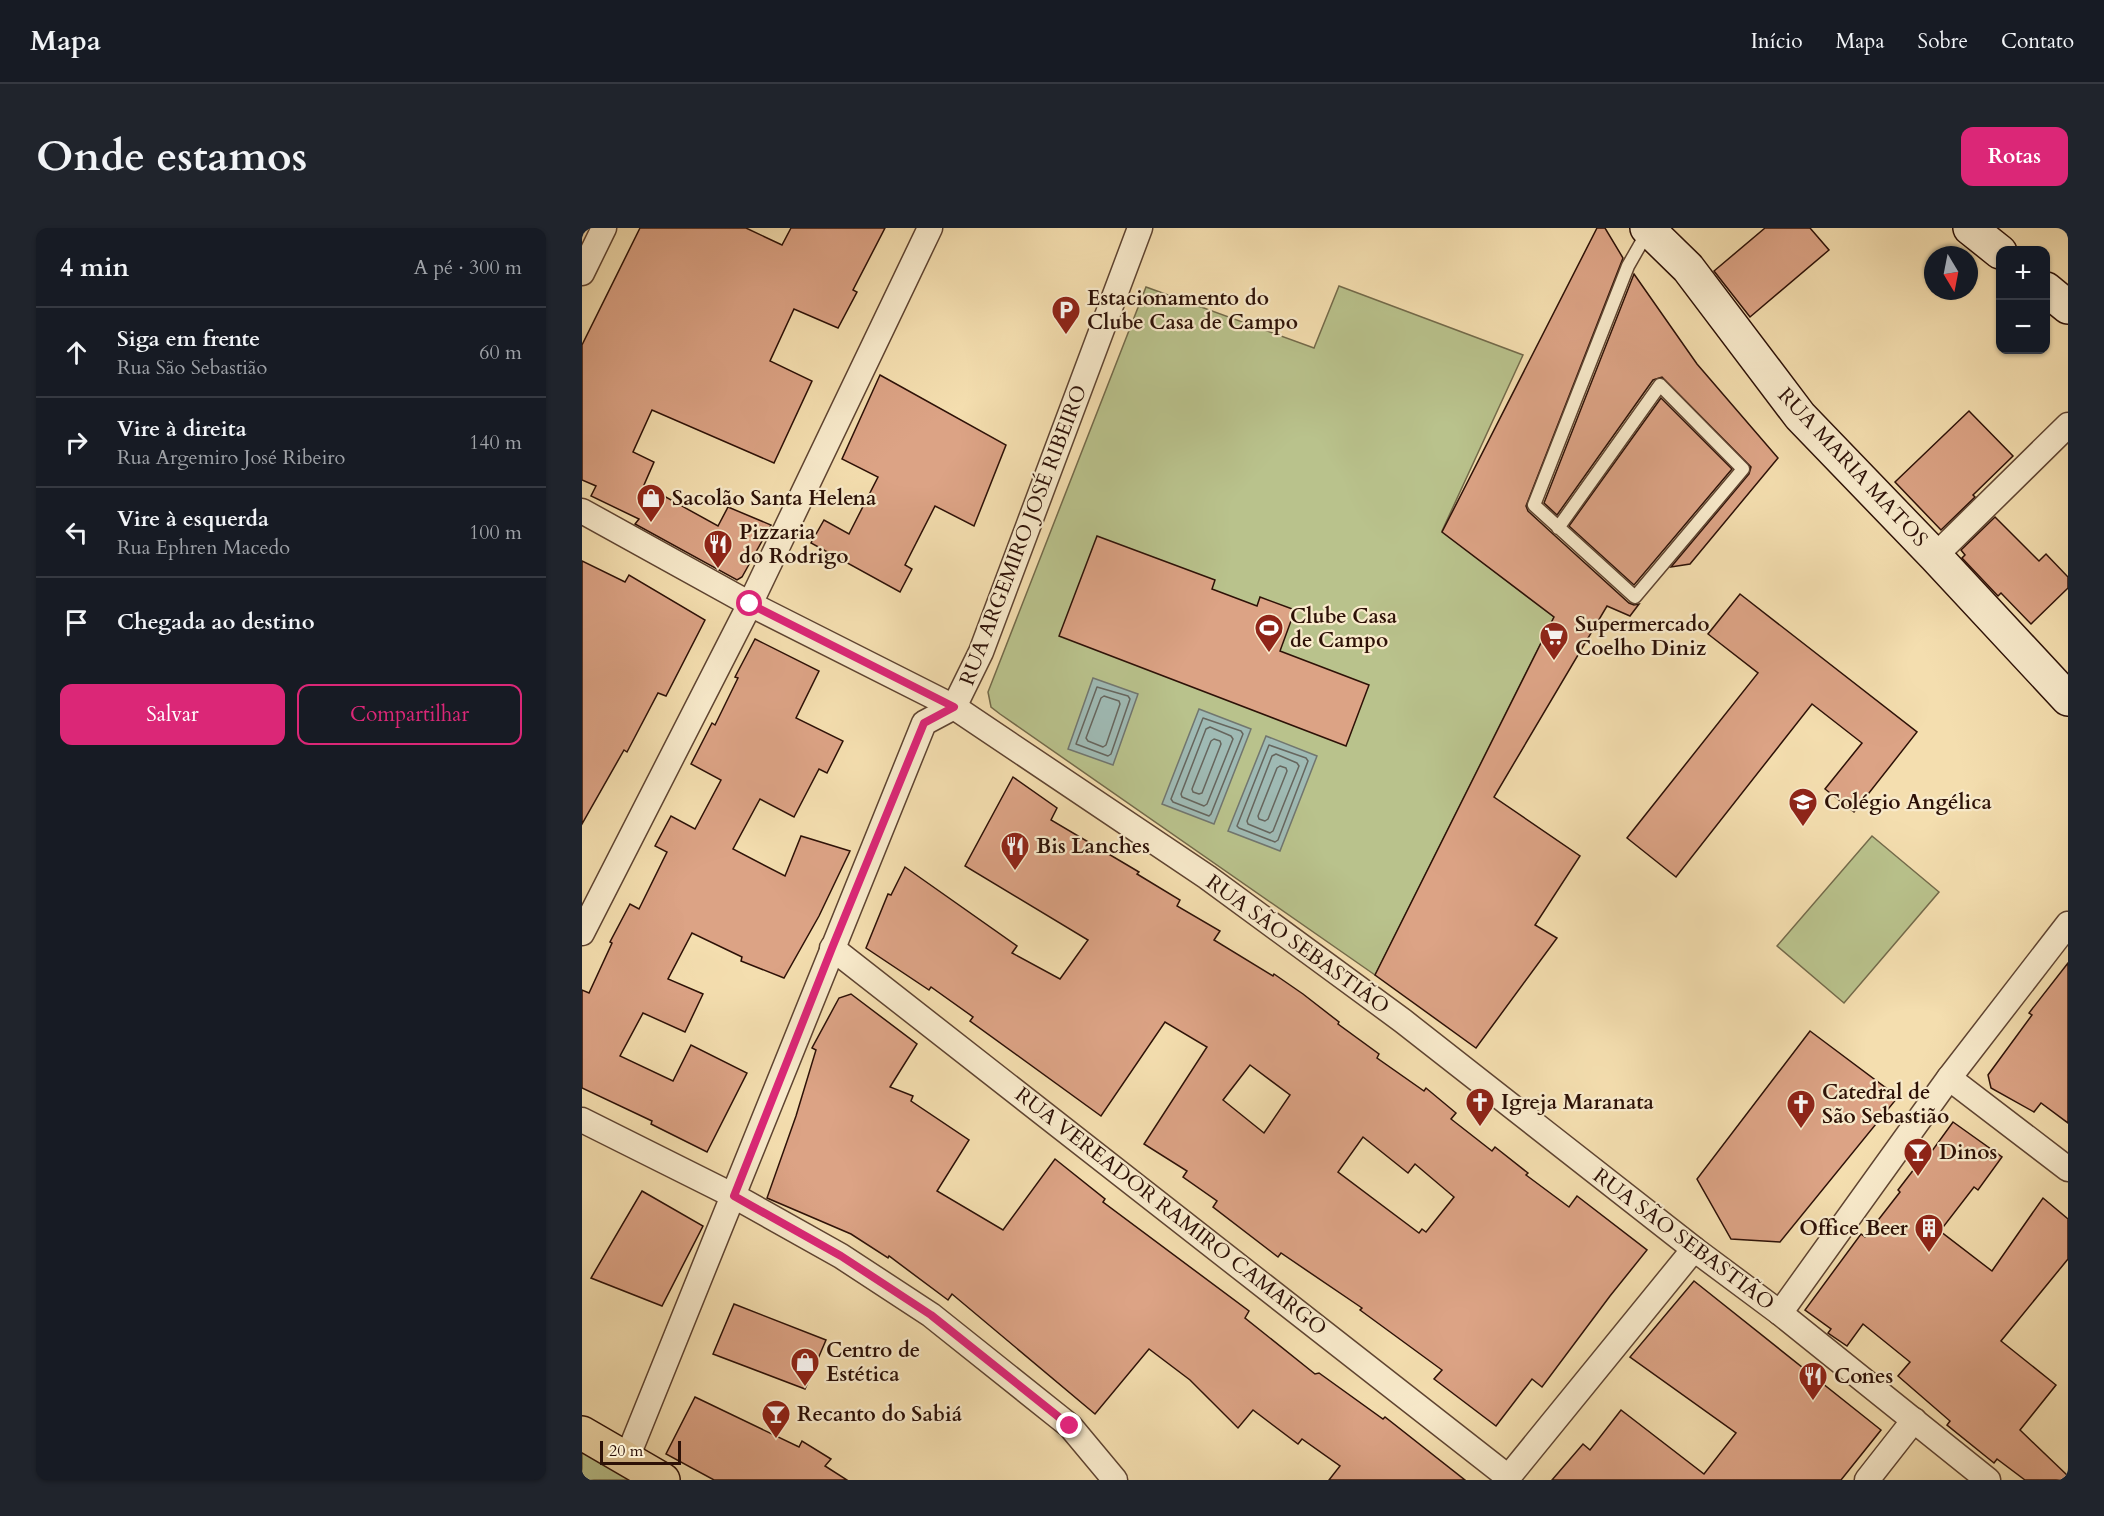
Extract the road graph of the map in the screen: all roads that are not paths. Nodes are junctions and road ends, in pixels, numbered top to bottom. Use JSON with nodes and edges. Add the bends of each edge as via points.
{"nodes":[{"id":1,"x":604,"y":228,"type":"edge"},
{"id":2,"x":930,"y":228,"type":"edge"},
{"id":3,"x":1140,"y":228,"type":"edge"},
{"id":4,"x":1970,"y":228,"type":"edge"},
{"id":5,"x":1648,"y":229,"type":"edge"},
{"id":6,"x":1996,"y":248,"type":"edge"},
{"id":7,"x":582,"y":273,"type":"edge"},
{"id":8,"x":2050,"y":292,"type":"edge"},
{"id":9,"x":2068,"y":307,"type":"edge"},
{"id":10,"x":2068,"y":425,"type":"edge"},
{"id":11,"x":582,"y":511,"type":"edge"},
{"id":12,"x":1558,"y":528,"type":"junction"},
{"id":13,"x":1935,"y":556,"type":"junction"},
{"id":14,"x":750,"y":604,"type":"junction"},
{"id":15,"x":2068,"y":699,"type":"edge"},
{"id":16,"x":954,"y":707,"type":"junction"},
{"id":17,"x":2068,"y":924,"type":"edge"},
{"id":18,"x":582,"y":933,"type":"edge"},
{"id":19,"x":832,"y":948,"type":"junction"},
{"id":20,"x":1949,"y":1078,"type":"junction"},
{"id":21,"x":582,"y":1120,"type":"edge"},
{"id":22,"x":2068,"y":1169,"type":"edge"},
{"id":23,"x":734,"y":1196,"type":"junction"},
{"id":24,"x":1694,"y":1249,"type":"junction"},
{"id":25,"x":1780,"y":1313,"type":"junction"},
{"id":26,"x":1914,"y":1420,"type":"junction"},
{"id":27,"x":582,"y":1432,"type":"edge"},
{"id":28,"x":627,"y":1458,"type":"junction"},
{"id":29,"x":1507,"y":1478,"type":"edge"},
{"id":30,"x":663,"y":1480,"type":"edge"},
{"id":31,"x":1115,"y":1480,"type":"edge"},
{"id":32,"x":1867,"y":1480,"type":"edge"},
{"id":33,"x":1988,"y":1480,"type":"edge"}],
"edges":[{"from":1,"to":7,"type":"street"},
{"from":2,"to":14,"type":"street"},
{"from":3,"to":16,"type":"street","name":"RUA ARGEMIRO JOSÉ RIBEIRO","via":[[981,652]]},
{"from":4,"to":6,"type":"main road"},
{"from":5,"to":12,"type":"lane","via":[[1628,266],[1534,506]]},
{"from":5,"to":13,"type":"main road","name":"RUA MARIA MATOS","via":[[1688,268],[1800,416]]},
{"from":8,"to":9,"type":"main road"},
{"from":10,"to":13,"type":"street"},
{"from":11,"to":14,"type":"street","name":"RUA SÃO SEBASTIÃO"},
{"from":12,"to":12,"type":"lane","via":[[1635,597],[1743,470],[1660,385]]},
{"from":13,"to":15,"type":"main road","name":"RUA MARIA MATOS"},
{"from":14,"to":16,"type":"street","name":"RUA SÃO SEBASTIÃO"},
{"from":14,"to":18,"type":"street"},
{"from":16,"to":19,"type":"street","name":"RUA ARGEMIRO JOSÉ RIBEIRO","via":[[924,723]]},
{"from":16,"to":24,"type":"street","name":"RUA SÃO SEBASTIÃO","via":[[1217,884],[1403,1021]]},
{"from":17,"to":20,"type":"street"},
{"from":19,"to":23,"type":"street","name":"RUA ARGEMIRO JOSÉ RIBEIRO"},
{"from":19,"to":29,"type":"street","name":"RUA VEREADOR RAMIRO CAMARGO"},
{"from":20,"to":22,"type":"street"},
{"from":20,"to":25,"type":"street"},
{"from":21,"to":23,"type":"street"},
{"from":23,"to":28,"type":"street","name":"RUA ARGEMIRO JOSÉ RIBEIRO"},
{"from":23,"to":31,"type":"street","via":[[841,1256],[931,1315],[1070,1426]]},
{"from":24,"to":25,"type":"street","name":"RUA SÃO SEBASTIÃO"},
{"from":24,"to":29,"type":"street"},
{"from":25,"to":26,"type":"street","name":"RUA SÃO SEBASTIÃO"},
{"from":26,"to":32,"type":"street"},
{"from":26,"to":33,"type":"street","name":"RUA SÃO SEBASTIÃO"},
{"from":27,"to":28,"type":"main road"},
{"from":28,"to":30,"type":"main road"}]}
